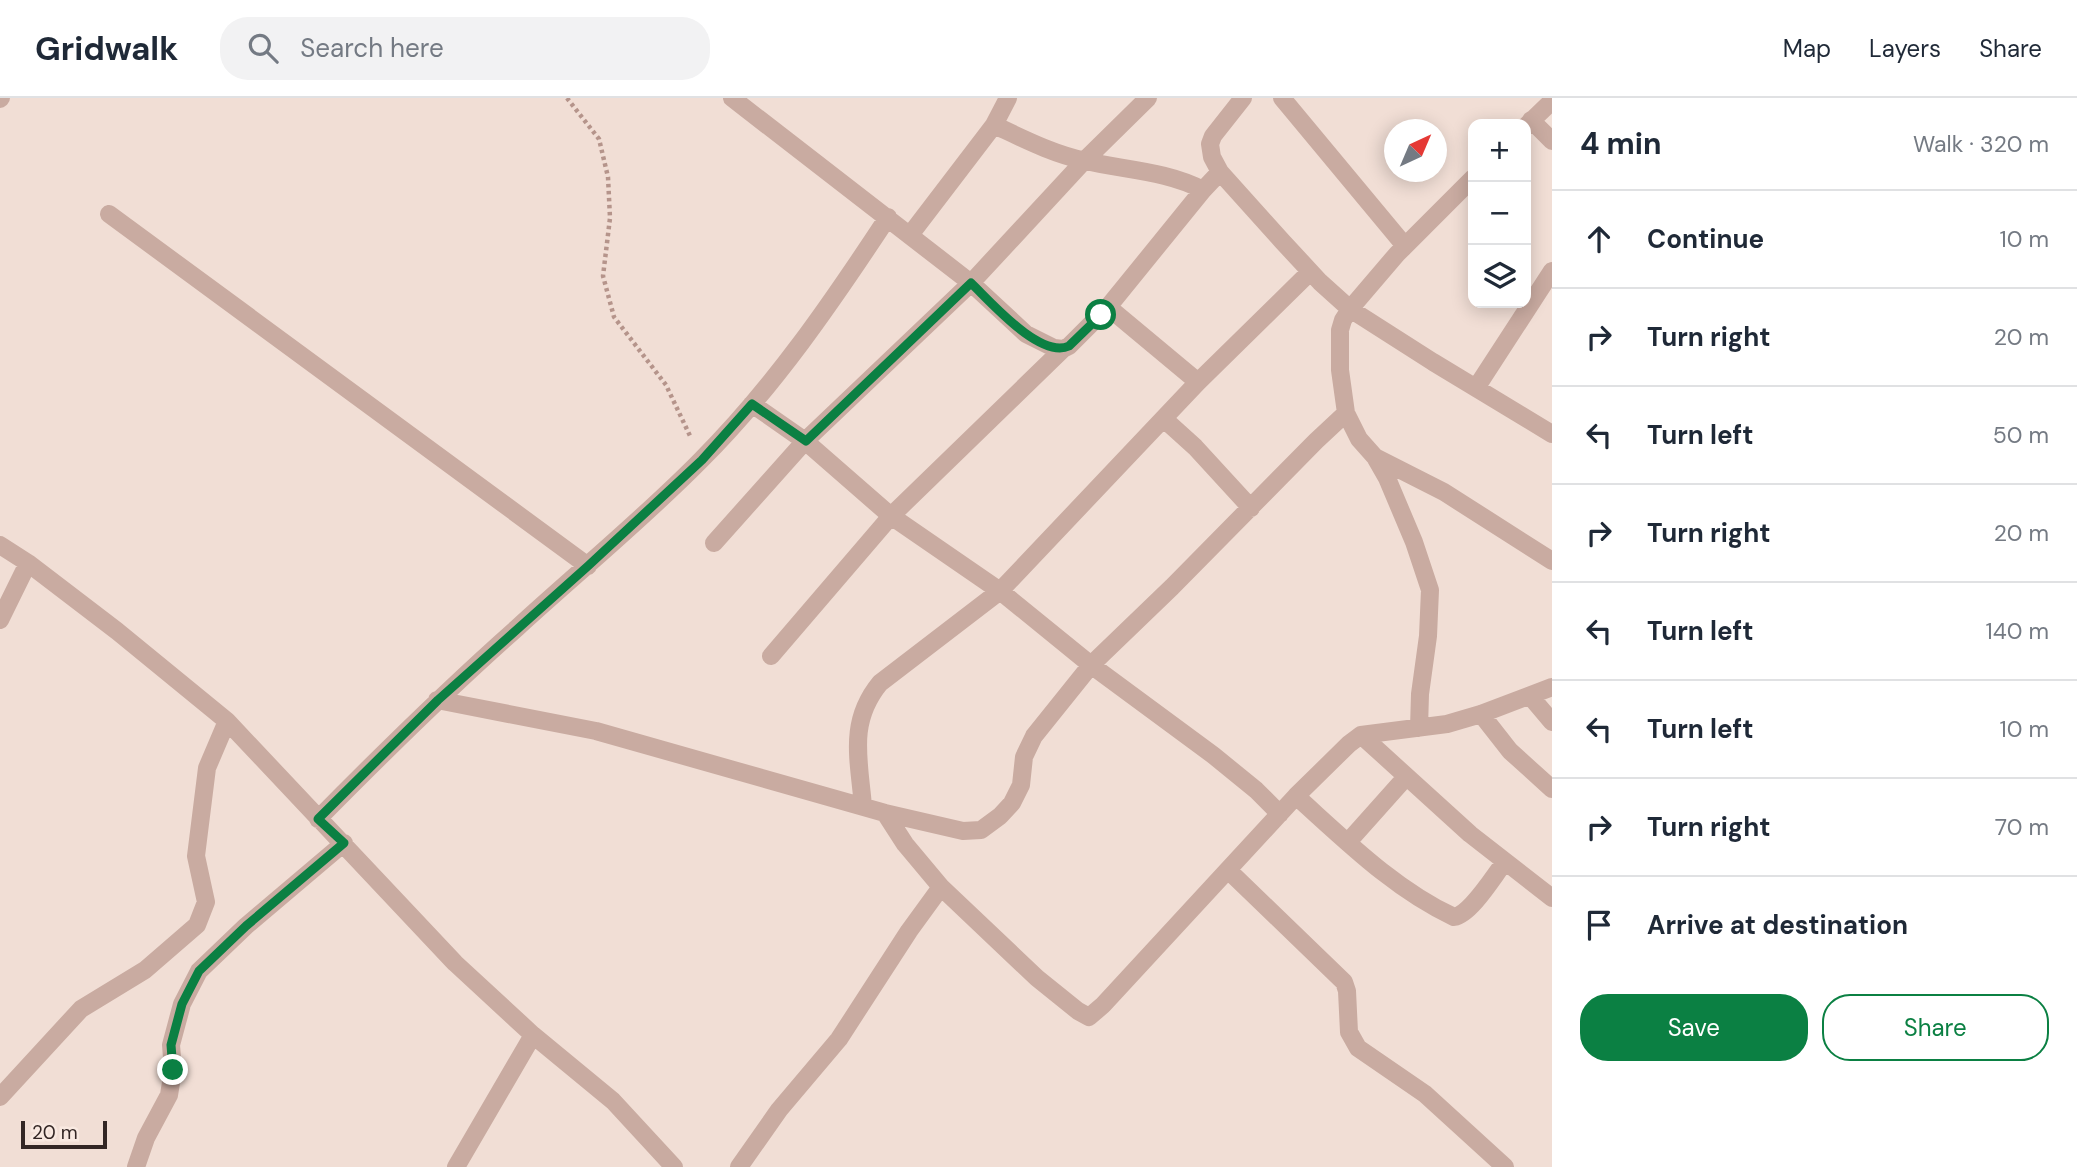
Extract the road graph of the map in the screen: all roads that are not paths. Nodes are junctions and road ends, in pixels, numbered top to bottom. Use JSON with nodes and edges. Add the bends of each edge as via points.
{"nodes":[{"id":1,"x":733,"y":98,"type":"edge"},
{"id":2,"x":1009,"y":98,"type":"edge"},
{"id":3,"x":1148,"y":98,"type":"edge"},
{"id":4,"x":1243,"y":98,"type":"edge"},
{"id":5,"x":1282,"y":98,"type":"edge"},
{"id":6,"x":1552,"y":101,"type":"edge"},
{"id":7,"x":1531,"y":121,"type":"edge"},
{"id":8,"x":994,"y":125,"type":"junction"},
{"id":9,"x":1531,"y":125,"type":"edge"},
{"id":10,"x":1552,"y":141,"type":"edge"},
{"id":11,"x":1084,"y":161,"type":"junction"},
{"id":12,"x":1220,"y":172,"type":"junction"},
{"id":13,"x":1469,"y":182,"type":"edge"},
{"id":14,"x":1203,"y":190,"type":"junction"},
{"id":15,"x":109,"y":214,"type":"dead end"},
{"id":16,"x":888,"y":217,"type":"junction"},
{"id":17,"x":910,"y":235,"type":"junction"},
{"id":18,"x":1405,"y":246,"type":"junction"},
{"id":19,"x":1552,"y":271,"type":"edge"},
{"id":20,"x":1310,"y":272,"type":"junction"},
{"id":21,"x":971,"y":283,"type":"junction"},
{"id":22,"x":1108,"y":307,"type":"junction"},
{"id":23,"x":1350,"y":309,"type":"junction"},
{"id":24,"x":1063,"y":349,"type":"junction"},
{"id":25,"x":1198,"y":382,"type":"junction"},
{"id":26,"x":1476,"y":388,"type":"junction"},
{"id":27,"x":752,"y":404,"type":"junction"},
{"id":28,"x":1346,"y":413,"type":"junction"},
{"id":29,"x":1164,"y":419,"type":"junction"},
{"id":30,"x":1552,"y":434,"type":"edge"},
{"id":31,"x":806,"y":441,"type":"junction"},
{"id":32,"x":1375,"y":457,"type":"junction"},
{"id":33,"x":1251,"y":508,"type":"junction"},
{"id":34,"x":891,"y":516,"type":"junction"},
{"id":35,"x":714,"y":543,"type":"dead end"},
{"id":36,"x":0,"y":545,"type":"edge"},
{"id":37,"x":1552,"y":561,"type":"edge"},
{"id":38,"x":27,"y":563,"type":"junction"},
{"id":39,"x":588,"y":566,"type":"junction"},
{"id":40,"x":1000,"y":591,"type":"junction"},
{"id":41,"x":0,"y":620,"type":"edge"},
{"id":42,"x":771,"y":656,"type":"dead end"},
{"id":43,"x":1091,"y":665,"type":"junction"},
{"id":44,"x":1552,"y":687,"type":"edge"},
{"id":45,"x":1530,"y":696,"type":"junction"},
{"id":46,"x":438,"y":700,"type":"junction"},
{"id":47,"x":1481,"y":714,"type":"junction"},
{"id":48,"x":227,"y":721,"type":"junction"},
{"id":49,"x":1552,"y":722,"type":"edge"},
{"id":50,"x":1419,"y":728,"type":"junction"},
{"id":51,"x":1361,"y":735,"type":"junction"},
{"id":52,"x":1406,"y":777,"type":"junction"},
{"id":53,"x":1552,"y":789,"type":"edge"},
{"id":54,"x":1296,"y":796,"type":"junction"},
{"id":55,"x":863,"y":806,"type":"junction"},
{"id":56,"x":885,"y":813,"type":"junction"},
{"id":57,"x":1280,"y":814,"type":"junction"},
{"id":58,"x":318,"y":819,"type":"junction"},
{"id":59,"x":1348,"y":842,"type":"junction"},
{"id":60,"x":344,"y":843,"type":"junction"},
{"id":61,"x":1504,"y":863,"type":"junction"},
{"id":62,"x":1229,"y":871,"type":"junction"},
{"id":63,"x":941,"y":887,"type":"junction"},
{"id":64,"x":1552,"y":898,"type":"edge"},
{"id":65,"x":533,"y":1035,"type":"junction"},
{"id":66,"x":0,"y":1097,"type":"edge"},
{"id":67,"x":136,"y":1167,"type":"edge"},
{"id":68,"x":456,"y":1167,"type":"edge"},
{"id":69,"x":674,"y":1167,"type":"edge"},
{"id":70,"x":739,"y":1167,"type":"edge"},
{"id":71,"x":1505,"y":1167,"type":"edge"}],
"edges":[{"from":1,"to":16,"type":"street"},
{"from":2,"to":8,"type":"street"},
{"from":3,"to":11,"type":"street"},
{"from":4,"to":12,"type":"street","via":[[1211,139],[1212,157]]},
{"from":5,"to":18,"type":"street"},
{"from":6,"to":7,"type":"street"},
{"from":8,"to":11,"type":"street","via":[[1044,149]]},
{"from":8,"to":17,"type":"street"},
{"from":9,"to":10,"type":"street"},
{"from":11,"to":14,"type":"street","via":[[1175,177]]},
{"from":11,"to":21,"type":"street"},
{"from":12,"to":14,"type":"street"},
{"from":12,"to":20,"type":"street"},
{"from":13,"to":18,"type":"street"},
{"from":14,"to":22,"type":"street"},
{"from":15,"to":39,"type":"street"},
{"from":16,"to":17,"type":"street"},
{"from":16,"to":27,"type":"street","via":[[836,296]]},
{"from":17,"to":21,"type":"street"},
{"from":18,"to":23,"type":"street"},
{"from":19,"to":26,"type":"street"},
{"from":20,"to":23,"type":"street"},
{"from":20,"to":25,"type":"street"},
{"from":21,"to":24,"type":"street","via":[[1026,334]]},
{"from":21,"to":31,"type":"street"},
{"from":22,"to":24,"type":"street"},
{"from":22,"to":25,"type":"street"},
{"from":23,"to":26,"type":"street"},
{"from":23,"to":28,"type":"street","via":[[1340,330],[1339,354]]},
{"from":24,"to":34,"type":"street"},
{"from":25,"to":29,"type":"street"},
{"from":26,"to":30,"type":"street"},
{"from":27,"to":31,"type":"street"},
{"from":27,"to":39,"type":"street","via":[[702,460]]},
{"from":28,"to":32,"type":"street"},
{"from":28,"to":33,"type":"street"},
{"from":29,"to":33,"type":"street"},
{"from":29,"to":40,"type":"street"},
{"from":31,"to":34,"type":"street"},
{"from":31,"to":35,"type":"street"},
{"from":32,"to":37,"type":"street","via":[[1444,492]]},
{"from":32,"to":50,"type":"street","via":[[1415,542],[1430,590]]},
{"from":33,"to":43,"type":"street"},
{"from":34,"to":40,"type":"street"},
{"from":34,"to":42,"type":"street"},
{"from":36,"to":38,"type":"street"},
{"from":38,"to":41,"type":"street"},
{"from":38,"to":48,"type":"street"},
{"from":39,"to":46,"type":"street"},
{"from":40,"to":43,"type":"street"},
{"from":40,"to":55,"type":"street","via":[[886,676],[866,701],[858,744]]},
{"from":43,"to":56,"type":"street","via":[[1034,736],[1024,757],[1016,796],[991,823],[981,830],[963,831]]},
{"from":43,"to":57,"type":"street","via":[[1213,755]]},
{"from":44,"to":45,"type":"street"},
{"from":45,"to":47,"type":"street"},
{"from":45,"to":49,"type":"street"},
{"from":46,"to":55,"type":"street","via":[[596,731]]},
{"from":46,"to":58,"type":"street"},
{"from":47,"to":50,"type":"street"},
{"from":47,"to":53,"type":"street","via":[[1510,751]]},
{"from":48,"to":58,"type":"street"},
{"from":48,"to":66,"type":"street","via":[[207,768],[196,856],[206,902],[197,925],[145,970],[81,1009]]},
{"from":50,"to":51,"type":"street"},
{"from":51,"to":52,"type":"street"},
{"from":51,"to":54,"type":"street"},
{"from":52,"to":59,"type":"street"},
{"from":52,"to":61,"type":"street"},
{"from":54,"to":57,"type":"street"},
{"from":54,"to":59,"type":"street"},
{"from":55,"to":56,"type":"street"},
{"from":56,"to":63,"type":"street"},
{"from":57,"to":62,"type":"street"},
{"from":58,"to":60,"type":"street"},
{"from":59,"to":61,"type":"street","via":[[1425,903],[1454,917],[1472,905]]},
{"from":60,"to":65,"type":"street","via":[[455,963]]},
{"from":60,"to":67,"type":"street","via":[[199,971],[182,1004],[171,1045],[169,1095]]},
{"from":61,"to":64,"type":"street"},
{"from":62,"to":63,"type":"street","via":[[1089,1017],[1037,978]]},
{"from":62,"to":71,"type":"street","via":[[1344,982],[1349,1032],[1358,1048],[1425,1094]]},
{"from":63,"to":70,"type":"street","via":[[839,1040],[779,1110]]},
{"from":65,"to":68,"type":"street"},
{"from":65,"to":69,"type":"street","via":[[613,1101]]}]}
